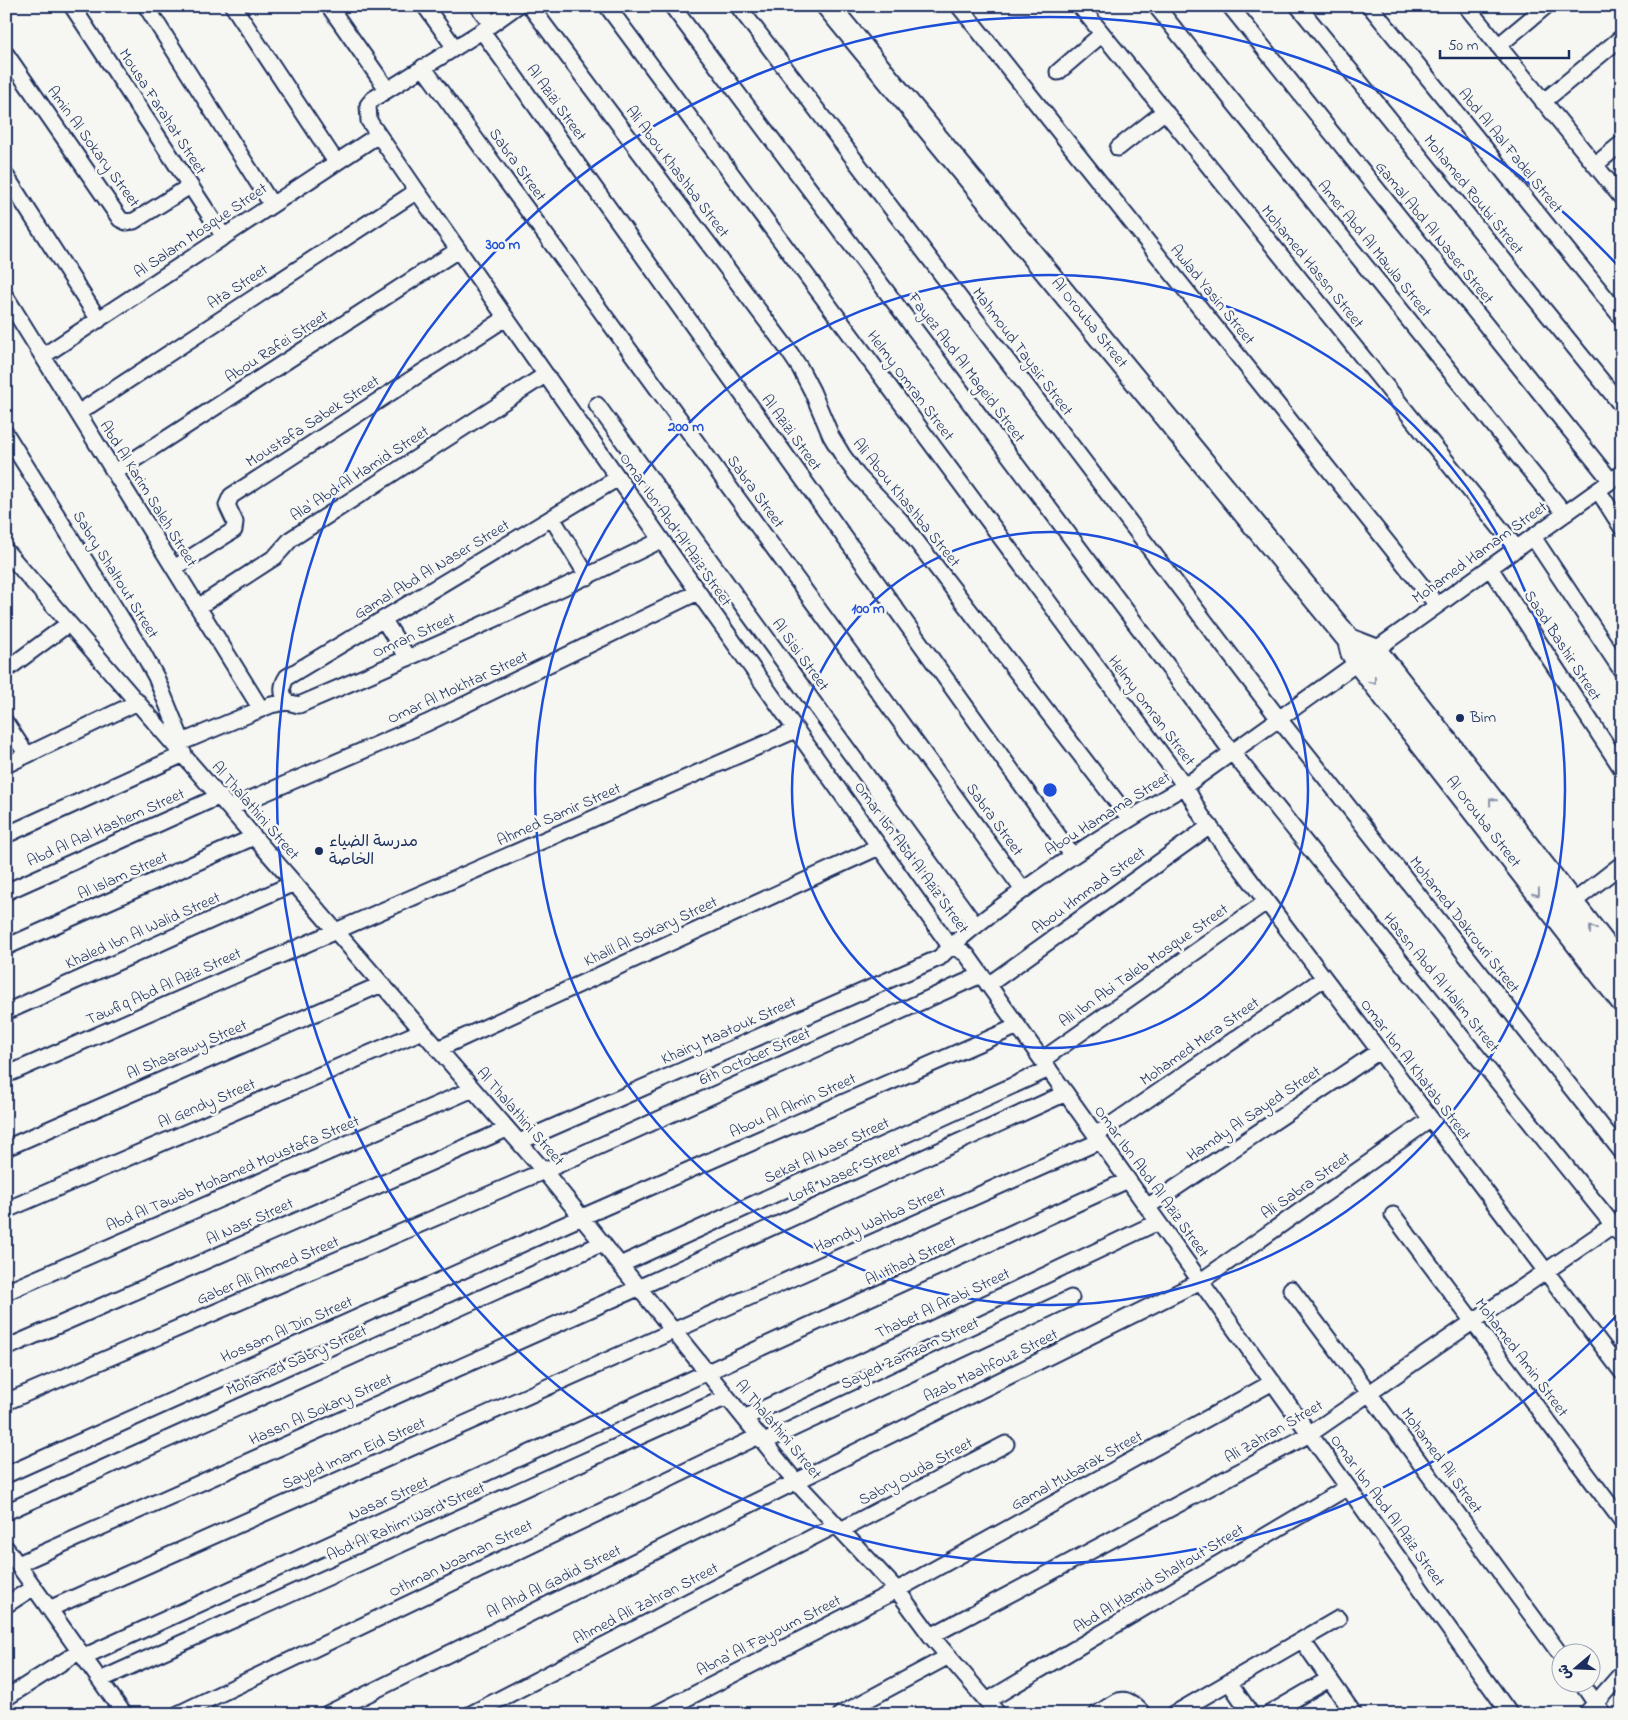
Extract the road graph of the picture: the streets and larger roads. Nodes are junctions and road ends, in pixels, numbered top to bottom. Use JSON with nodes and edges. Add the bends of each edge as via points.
{"nodes":[{"id":1,"x":72,"y":6,"type":"edge"},
{"id":2,"x":146,"y":6,"type":"edge"},
{"id":3,"x":233,"y":6,"type":"edge"},
{"id":4,"x":329,"y":6,"type":"edge"},
{"id":5,"x":425,"y":6,"type":"edge"},
{"id":6,"x":478,"y":6,"type":"edge"},
{"id":7,"x":517,"y":6,"type":"edge"},
{"id":8,"x":530,"y":6,"type":"edge"},
{"id":9,"x":607,"y":6,"type":"edge"},
{"id":10,"x":672,"y":6,"type":"edge"},
{"id":11,"x":738,"y":6,"type":"edge"},
{"id":12,"x":828,"y":6,"type":"edge"},
{"id":13,"x":959,"y":6,"type":"edge"},
{"id":14,"x":1080,"y":6,"type":"edge"},
{"id":15,"x":1156,"y":6,"type":"edge"},
{"id":16,"x":1230,"y":6,"type":"edge"},
{"id":17,"x":1298,"y":6,"type":"edge"},
{"id":18,"x":1370,"y":6,"type":"edge"},
{"id":19,"x":1466,"y":6,"type":"edge"},
{"id":20,"x":1546,"y":6,"type":"edge"},
{"id":21,"x":486,"y":27,"type":"junction"},
{"id":22,"x":1102,"y":34,"type":"junction"},
{"id":23,"x":1622,"y":37,"type":"edge"},
{"id":24,"x":1498,"y":46,"type":"junction"},
{"id":25,"x":455,"y":48,"type":"junction"},
{"id":26,"x":6,"y":54,"type":"edge"},
{"id":27,"x":423,"y":67,"type":"junction"},
{"id":28,"x":1058,"y":72,"type":"dead end"},
{"id":29,"x":387,"y":89,"type":"junction"},
{"id":30,"x":1543,"y":102,"type":"junction"},
{"id":31,"x":1165,"y":112,"type":"junction"},
{"id":32,"x":378,"y":135,"type":"junction"},
{"id":33,"x":1622,"y":143,"type":"edge"},
{"id":34,"x":1118,"y":148,"type":"dead end"},
{"id":35,"x":336,"y":162,"type":"junction"},
{"id":36,"x":1595,"y":165,"type":"junction"},
{"id":37,"x":6,"y":176,"type":"edge"},
{"id":38,"x":190,"y":186,"type":"junction"},
{"id":39,"x":416,"y":191,"type":"junction"},
{"id":40,"x":1622,"y":198,"type":"edge"},
{"id":41,"x":272,"y":205,"type":"junction"},
{"id":42,"x":224,"y":237,"type":"junction"},
{"id":43,"x":458,"y":250,"type":"junction"},
{"id":44,"x":6,"y":297,"type":"edge"},
{"id":45,"x":506,"y":318,"type":"junction"},
{"id":46,"x":1622,"y":318,"type":"edge"},
{"id":47,"x":99,"y":320,"type":"junction"},
{"id":48,"x":43,"y":356,"type":"junction"},
{"id":49,"x":545,"y":375,"type":"junction"},
{"id":50,"x":597,"y":405,"type":"dead end"},
{"id":51,"x":1622,"y":406,"type":"edge"},
{"id":52,"x":78,"y":413,"type":"junction"},
{"id":53,"x":6,"y":434,"type":"edge"},
{"id":54,"x":115,"y":472,"type":"junction"},
{"id":55,"x":618,"y":478,"type":"junction"},
{"id":56,"x":1610,"y":482,"type":"edge"},
{"id":57,"x":1565,"y":514,"type":"junction"},
{"id":58,"x":552,"y":518,"type":"junction"},
{"id":59,"x":1622,"y":528,"type":"edge"},
{"id":60,"x":1534,"y":536,"type":"junction"},
{"id":61,"x":662,"y":540,"type":"junction"},
{"id":62,"x":1516,"y":549,"type":"junction"},
{"id":63,"x":6,"y":551,"type":"edge"},
{"id":64,"x":174,"y":568,"type":"junction"},
{"id":65,"x":1490,"y":568,"type":"junction"},
{"id":66,"x":588,"y":577,"type":"junction"},
{"id":67,"x":698,"y":592,"type":"junction"},
{"id":68,"x":1437,"y":605,"type":"junction"},
{"id":69,"x":198,"y":606,"type":"junction"},
{"id":70,"x":383,"y":619,"type":"junction"},
{"id":71,"x":68,"y":624,"type":"junction"},
{"id":72,"x":1367,"y":656,"type":"junction"},
{"id":73,"x":408,"y":658,"type":"junction"},
{"id":74,"x":10,"y":667,"type":"dead end"},
{"id":75,"x":1622,"y":671,"type":"edge"},
{"id":76,"x":138,"y":702,"type":"junction"},
{"id":77,"x":287,"y":702,"type":"junction"},
{"id":78,"x":261,"y":709,"type":"junction"},
{"id":79,"x":1279,"y":719,"type":"junction"},
{"id":80,"x":6,"y":723,"type":"edge"},
{"id":81,"x":796,"y":730,"type":"junction"},
{"id":82,"x":180,"y":747,"type":"junction"},
{"id":83,"x":1232,"y":752,"type":"junction"},
{"id":84,"x":27,"y":755,"type":"junction"},
{"id":85,"x":6,"y":765,"type":"edge"},
{"id":86,"x":1622,"y":769,"type":"edge"},
{"id":87,"x":1185,"y":786,"type":"junction"},
{"id":88,"x":220,"y":796,"type":"junction"},
{"id":89,"x":230,"y":808,"type":"junction"},
{"id":90,"x":1129,"y":818,"type":"junction"},
{"id":91,"x":1210,"y":826,"type":"junction"},
{"id":92,"x":6,"y":835,"type":"edge"},
{"id":93,"x":254,"y":836,"type":"junction"},
{"id":94,"x":880,"y":847,"type":"junction"},
{"id":95,"x":1072,"y":856,"type":"junction"},
{"id":96,"x":1622,"y":864,"type":"edge"},
{"id":97,"x":294,"y":883,"type":"junction"},
{"id":98,"x":1024,"y":890,"type":"junction"},
{"id":99,"x":6,"y":892,"type":"edge"},
{"id":100,"x":1266,"y":902,"type":"junction"},
{"id":101,"x":1572,"y":903,"type":"junction"},
{"id":102,"x":976,"y":926,"type":"junction"},
{"id":103,"x":336,"y":931,"type":"junction"},
{"id":104,"x":950,"y":946,"type":"junction"},
{"id":105,"x":6,"y":947,"type":"edge"},
{"id":106,"x":1622,"y":967,"type":"edge"},
{"id":107,"x":1324,"y":978,"type":"junction"},
{"id":108,"x":985,"y":980,"type":"junction"},
{"id":109,"x":382,"y":984,"type":"junction"},
{"id":110,"x":1622,"y":1001,"type":"edge"},
{"id":111,"x":6,"y":1012,"type":"edge"},
{"id":112,"x":1018,"y":1026,"type":"junction"},
{"id":113,"x":422,"y":1031,"type":"junction"},
{"id":114,"x":438,"y":1049,"type":"junction"},
{"id":115,"x":1379,"y":1051,"type":"junction"},
{"id":116,"x":1045,"y":1064,"type":"junction"},
{"id":117,"x":6,"y":1074,"type":"edge"},
{"id":118,"x":473,"y":1089,"type":"junction"},
{"id":119,"x":1066,"y":1093,"type":"junction"},
{"id":120,"x":1431,"y":1119,"type":"junction"},
{"id":121,"x":507,"y":1129,"type":"junction"},
{"id":122,"x":1098,"y":1138,"type":"junction"},
{"id":123,"x":519,"y":1142,"type":"junction"},
{"id":124,"x":6,"y":1148,"type":"edge"},
{"id":125,"x":1622,"y":1152,"type":"edge"},
{"id":126,"x":544,"y":1171,"type":"junction"},
{"id":127,"x":1128,"y":1180,"type":"junction"},
{"id":128,"x":1147,"y":1207,"type":"junction"},
{"id":129,"x":6,"y":1210,"type":"edge"},
{"id":130,"x":1393,"y":1215,"type":"dead end"},
{"id":131,"x":582,"y":1218,"type":"junction"},
{"id":132,"x":1158,"y":1222,"type":"junction"},
{"id":133,"x":1617,"y":1230,"type":"edge"},
{"id":134,"x":603,"y":1243,"type":"junction"},
{"id":135,"x":620,"y":1265,"type":"junction"},
{"id":136,"x":1546,"y":1271,"type":"junction"},
{"id":137,"x":1200,"y":1281,"type":"junction"},
{"id":138,"x":638,"y":1288,"type":"junction"},
{"id":139,"x":1291,"y":1289,"type":"dead end"},
{"id":140,"x":6,"y":1292,"type":"edge"},
{"id":141,"x":1071,"y":1298,"type":"dead end"},
{"id":142,"x":1473,"y":1322,"type":"junction"},
{"id":143,"x":674,"y":1331,"type":"junction"},
{"id":144,"x":6,"y":1348,"type":"edge"},
{"id":145,"x":1622,"y":1372,"type":"edge"},
{"id":146,"x":708,"y":1373,"type":"junction"},
{"id":147,"x":1273,"y":1382,"type":"junction"},
{"id":148,"x":1369,"y":1393,"type":"junction"},
{"id":149,"x":727,"y":1396,"type":"junction"},
{"id":150,"x":6,"y":1402,"type":"edge"},
{"id":151,"x":744,"y":1418,"type":"junction"},
{"id":152,"x":1310,"y":1434,"type":"junction"},
{"id":153,"x":761,"y":1439,"type":"junction"},
{"id":154,"x":1006,"y":1444,"type":"dead end"},
{"id":155,"x":6,"y":1475,"type":"edge"},
{"id":156,"x":796,"y":1482,"type":"junction"},
{"id":157,"x":1348,"y":1487,"type":"junction"},
{"id":158,"x":6,"y":1512,"type":"edge"},
{"id":159,"x":1622,"y":1521,"type":"edge"},
{"id":160,"x":839,"y":1528,"type":"junction"},
{"id":161,"x":6,"y":1548,"type":"edge"},
{"id":162,"x":18,"y":1564,"type":"junction"},
{"id":163,"x":34,"y":1587,"type":"junction"},
{"id":164,"x":897,"y":1590,"type":"junction"},
{"id":165,"x":6,"y":1605,"type":"edge"},
{"id":166,"x":49,"y":1608,"type":"junction"},
{"id":167,"x":1338,"y":1618,"type":"dead end"},
{"id":168,"x":931,"y":1636,"type":"junction"},
{"id":169,"x":1302,"y":1640,"type":"junction"},
{"id":170,"x":1551,"y":1642,"type":"edge"},
{"id":171,"x":82,"y":1654,"type":"junction"},
{"id":172,"x":949,"y":1656,"type":"junction"},
{"id":173,"x":1622,"y":1673,"type":"edge"},
{"id":174,"x":1329,"y":1679,"type":"junction"},
{"id":175,"x":100,"y":1680,"type":"junction"},
{"id":176,"x":1229,"y":1682,"type":"junction"},
{"id":177,"x":1588,"y":1692,"type":"edge"},
{"id":178,"x":6,"y":1698,"type":"edge"},
{"id":179,"x":987,"y":1700,"type":"junction"},
{"id":180,"x":1599,"y":1708,"type":"edge"},
{"id":181,"x":124,"y":1714,"type":"edge"},
{"id":182,"x":178,"y":1714,"type":"edge"},
{"id":183,"x":326,"y":1714,"type":"edge"},
{"id":184,"x":471,"y":1714,"type":"edge"},
{"id":185,"x":656,"y":1714,"type":"edge"},
{"id":186,"x":841,"y":1714,"type":"edge"},
{"id":187,"x":998,"y":1714,"type":"edge"},
{"id":188,"x":1097,"y":1714,"type":"edge"},
{"id":189,"x":1143,"y":1714,"type":"edge"},
{"id":190,"x":1174,"y":1714,"type":"edge"},
{"id":191,"x":1251,"y":1714,"type":"edge"},
{"id":192,"x":1269,"y":1714,"type":"edge"},
{"id":193,"x":1354,"y":1714,"type":"edge"},
{"id":194,"x":1510,"y":1714,"type":"edge"},
{"id":195,"x":1586,"y":1714,"type":"edge"}],
"edges":[{"from":1,"to":38,"type":"street","name":"Mousa Farahat Street"},
{"from":2,"to":41,"type":"street"},
{"from":3,"to":35,"type":"street"},
{"from":4,"to":29,"type":"street"},
{"from":5,"to":25,"type":"street"},
{"from":6,"to":21,"type":"street","name":"Al Azizi Street"},
{"from":7,"to":21,"type":"street"},
{"from":8,"to":90,"type":"street","name":"Ali Abou Khashba Street","via":[[786,347],[808,383],[831,436],[857,475],[900,520]]},
{"from":9,"to":87,"type":"street","name":"Helmy Omran Street"},
{"from":10,"to":83,"type":"street","name":"Fayez Abd Al Mageid Street"},
{"from":11,"to":79,"type":"street","name":"Mahmoud Taysir Street"},
{"from":12,"to":72,"type":"street","name":"Al Orouba Street","via":[[1349,640]]},
{"from":13,"to":68,"type":"street","name":"Awlad Yasin Street"},
{"from":14,"to":22,"type":"street","name":"Mohamed Hassn Street"},
{"from":15,"to":57,"type":"street","name":"Amer Abd Al Mawla Street"},
{"from":16,"to":56,"type":"street","name":"Gamal Abd Al Naser Street"},
{"from":17,"to":51,"type":"street","name":"Mohamed Roubi Street"},
{"from":18,"to":46,"type":"street","name":"Abd Al Aal Fadel Street"},
{"from":19,"to":24,"type":"street"},
{"from":20,"to":24,"type":"street"},
{"from":21,"to":25,"type":"street"},
{"from":21,"to":95,"type":"street","name":"Al Azizi Street"},
{"from":22,"to":28,"type":"street"},
{"from":22,"to":31,"type":"street","name":"Mohamed Hassn Street"},
{"from":23,"to":30,"type":"street"},
{"from":24,"to":30,"type":"street"},
{"from":25,"to":27,"type":"street"},
{"from":26,"to":38,"type":"street","name":"Amin Al Sokary Street","via":[[120,220],[134,221]]},
{"from":27,"to":29,"type":"street"},
{"from":27,"to":98,"type":"street","name":"Sabra Street"},
{"from":29,"to":32,"type":"street","name":"Omar Ibn Abd Al Aziz Street","via":[[372,99],[368,106],[369,121]]},
{"from":30,"to":36,"type":"street"},
{"from":31,"to":34,"type":"street"},
{"from":31,"to":62,"type":"street","name":"Mohamed Hassn Street"},
{"from":32,"to":35,"type":"street","name":"Al Salam Mosque Street"},
{"from":32,"to":39,"type":"street","name":"Omar Ibn Abd Al Aziz Street"},
{"from":33,"to":36,"type":"street"},
{"from":35,"to":41,"type":"street","name":"Al Salam Mosque Street"},
{"from":36,"to":40,"type":"street"},
{"from":37,"to":47,"type":"street"},
{"from":38,"to":42,"type":"street","name":"Mousa Farahat Street"},
{"from":39,"to":43,"type":"street","name":"Omar Ibn Abd Al Aziz Street"},
{"from":39,"to":52,"type":"street","name":"Ata Street"},
{"from":41,"to":42,"type":"street","name":"Al Salam Mosque Street"},
{"from":42,"to":47,"type":"street","name":"Al Salam Mosque Street"},
{"from":43,"to":45,"type":"street","name":"Omar Ibn Abd Al Aziz Street"},
{"from":43,"to":54,"type":"street","name":"Abou Rafei Street"},
{"from":44,"to":48,"type":"street","name":"Abd Al Karim Saleh Street"},
{"from":45,"to":49,"type":"street","name":"Omar Ibn Abd Al Aziz Street"},
{"from":45,"to":64,"type":"street","name":"Moustafa Sabek Street","via":[[231,496],[227,505],[235,522],[234,530]]},
{"from":47,"to":48,"type":"street","name":"Al Salam Mosque Street"},
{"from":48,"to":52,"type":"street","name":"Abd Al Karim Saleh Street"},
{"from":49,"to":55,"type":"street","name":"Omar Ibn Abd Al Aziz Street"},
{"from":49,"to":69,"type":"street","name":"Ala' Abd Al Hamid Street","via":[[291,539],[275,557]]},
{"from":50,"to":102,"type":"street","name":"Al Sisi Street"},
{"from":52,"to":54,"type":"street","name":"Abd Al Karim Saleh Street"},
{"from":53,"to":82,"type":"street","name":"Sabry Shaltout Street","via":[[143,653],[156,677]]},
{"from":54,"to":64,"type":"street","name":"Abd Al Karim Saleh Street"},
{"from":55,"to":58,"type":"street","name":"Gamal Abd Al Naser Street"},
{"from":55,"to":61,"type":"street","name":"Omar Ibn Abd Al Aziz Street"},
{"from":56,"to":57,"type":"street","name":"Mohamed Hamam Street"},
{"from":56,"to":59,"type":"street","name":"Gamal Abd Al Naser Street"},
{"from":57,"to":60,"type":"street","name":"Mohamed Hamam Street"},
{"from":58,"to":66,"type":"street"},
{"from":58,"to":70,"type":"street","name":"Gamal Abd Al Naser Street"},
{"from":60,"to":62,"type":"street","name":"Mohamed Hamam Street"},
{"from":60,"to":75,"type":"street"},
{"from":61,"to":66,"type":"street","name":"Omran Street"},
{"from":61,"to":67,"type":"street","name":"Omar Ibn Abd Al Aziz Street"},
{"from":62,"to":65,"type":"street","name":"Mohamed Hamam Street"},
{"from":63,"to":71,"type":"street","name":"Al Thalathini Street"},
{"from":64,"to":69,"type":"street","name":"Abd Al Karim Saleh Street"},
{"from":65,"to":68,"type":"street","name":"Mohamed Hamam Street"},
{"from":65,"to":86,"type":"street","name":"Saad Bashir Street"},
{"from":66,"to":73,"type":"street","name":"Omran Street"},
{"from":67,"to":81,"type":"street","name":"Omar Ibn Abd Al Aziz Street"},
{"from":67,"to":89,"type":"street","name":"Omar Al Mokhtar Street","via":[[427,723]]},
{"from":68,"to":72,"type":"street","name":"Mohamed Hamam Street"},
{"from":69,"to":78,"type":"street","name":"Abd Al Karim Saleh Street"},
{"from":70,"to":73,"type":"street"},
{"from":70,"to":77,"type":"street","name":"Gamal Abd Al Naser Street","via":[[287,677],[282,684]]},
{"from":71,"to":74,"type":"street"},
{"from":71,"to":76,"type":"street","name":"Al Thalathini Street"},
{"from":72,"to":79,"type":"street","name":"Abou Hamama Street"},
{"from":101,"to":72,"type":"street","name":"Al Orouba Street","one_way":true},
{"from":72,"to":110,"type":"street","name":"Al Orouba Street","one_way":true},
{"from":73,"to":77,"type":"street","name":"Omran Street","via":[[299,705]]},
{"from":76,"to":82,"type":"street","name":"Al Thalathini Street"},
{"from":76,"to":84,"type":"street"},
{"from":77,"to":78,"type":"street","name":"Omran Street"},
{"from":78,"to":82,"type":"street","name":"Omran Street"},
{"from":79,"to":83,"type":"street","name":"Abou Hamama Street"},
{"from":79,"to":125,"type":"street","name":"Mohamed Dakrouri Street"},
{"from":80,"to":84,"type":"street"},
{"from":81,"to":94,"type":"street","name":"Omar Ibn Abd Al Aziz Street"},
{"from":81,"to":103,"type":"street","name":"Ahmed Samir Street"},
{"from":82,"to":88,"type":"street","name":"Al Thalathini Street"},
{"from":82,"to":92,"type":"street"},
{"from":83,"to":87,"type":"street","name":"Abou Hamama Street"},
{"from":83,"to":133,"type":"street","name":"Hassn Abd Al Halim Street"},
{"from":84,"to":85,"type":"street"},
{"from":87,"to":90,"type":"street","name":"Abou Hamama Street"},
{"from":87,"to":91,"type":"street","name":"Omar Ibn Al Khatab Street"},
{"from":88,"to":89,"type":"street","name":"Al Thalathini Street"},
{"from":88,"to":99,"type":"street","name":"Abd Al Aal Hashem Street"},
{"from":89,"to":93,"type":"street","name":"Al Thalathini Street"},
{"from":90,"to":95,"type":"street","name":"Abou Hamama Street"},
{"from":91,"to":100,"type":"street","name":"Omar Ibn Al Khatab Street"},
{"from":91,"to":108,"type":"street","name":"Abou Hmmad Street"},
{"from":93,"to":97,"type":"street","name":"Al Thalathini Street"},
{"from":93,"to":105,"type":"street","name":"Al Islam Street"},
{"from":94,"to":104,"type":"street","name":"Omar Ibn Abd Al Aziz Street"},
{"from":94,"to":114,"type":"street","name":"Khalil Al Sokary Street"},
{"from":95,"to":98,"type":"street","name":"Abou Hamama Street"},
{"from":96,"to":101,"type":"street"},
{"from":97,"to":103,"type":"street","name":"Al Thalathini Street"},
{"from":97,"to":111,"type":"street","name":"Khaled Ibn Al Walid Street"},
{"from":98,"to":102,"type":"street","name":"Abou Hamama Street"},
{"from":100,"to":107,"type":"street","name":"Omar Ibn Al Khatab Street"},
{"from":100,"to":116,"type":"street","name":"Ali Ibn Abi Taleb Mosque Street"},
{"from":106,"to":101,"type":"street","name":"Al Orouba Street","one_way":true},
{"from":102,"to":104,"type":"street","name":"Abou Hamama Street"},
{"from":103,"to":109,"type":"street","name":"Al Thalathini Street"},
{"from":103,"to":117,"type":"street","name":"Tawfiq Abd Al Aziz Street"},
{"from":104,"to":108,"type":"street","name":"Omar Ibn Abd Al Aziz Street","via":[[967,954]]},
{"from":104,"to":123,"type":"street","name":"Khairy Maatouk Street","via":[[939,958]]},
{"from":107,"to":115,"type":"street","name":"Omar Ibn Al Khatab Street"},
{"from":107,"to":122,"type":"street","name":"Mohamed Mera Street"},
{"from":108,"to":112,"type":"street","name":"Omar Ibn Abd Al Aziz Street"},
{"from":108,"to":126,"type":"street","name":"6th October Street"},
{"from":109,"to":113,"type":"street","name":"Al Thalathini Street"},
{"from":109,"to":124,"type":"street","name":"Al Shaarawy Street"},
{"from":112,"to":116,"type":"street","name":"Omar Ibn Abd Al Aziz Street"},
{"from":112,"to":131,"type":"street","name":"Abou Al Almin Street"},
{"from":113,"to":114,"type":"street","name":"Al Thalathini Street"},
{"from":113,"to":129,"type":"street","name":"Al Gendy Street"},
{"from":114,"to":118,"type":"street","name":"Al Thalathini Street"},
{"from":115,"to":120,"type":"street","name":"Omar Ibn Al Khatab Street"},
{"from":115,"to":128,"type":"street","name":"Hamdy Al Sayed Street"},
{"from":116,"to":119,"type":"street","name":"Omar Ibn Abd Al Aziz Street"},
{"from":116,"to":135,"type":"street","name":"Sekat Al Nasr Street"},
{"from":118,"to":121,"type":"street","name":"Al Thalathini Street"},
{"from":118,"to":140,"type":"street","name":"Abd Al Tawab Mohamed Moustafa Street"},
{"from":119,"to":122,"type":"street","name":"Omar Ibn Abd Al Aziz Street"},
{"from":119,"to":138,"type":"street","name":"Lotfi Nasef Street"},
{"from":120,"to":136,"type":"street","name":"Omar Ibn Al Khatab Street"},
{"from":120,"to":137,"type":"street","name":"Ali Sabra Street"},
{"from":121,"to":123,"type":"street","name":"Al Thalathini Street"},
{"from":121,"to":144,"type":"street","name":"Al Nasr Street"},
{"from":122,"to":127,"type":"street","name":"Omar Ibn Abd Al Aziz Street"},
{"from":122,"to":143,"type":"street","name":"Hamdy Wahba Street"},
{"from":123,"to":126,"type":"street","name":"Al Thalathini Street"},
{"from":126,"to":131,"type":"street","name":"Al Thalathini Street"},
{"from":126,"to":150,"type":"street","name":"Gaber Ali Ahmed Street"},
{"from":127,"to":128,"type":"street","name":"Omar Ibn Abd Al Aziz Street"},
{"from":127,"to":146,"type":"street","name":"Al Itihad Street"},
{"from":128,"to":132,"type":"street","name":"Omar Ibn Abd Al Aziz Street"},
{"from":130,"to":142,"type":"street","name":"Mohamed Amin Street"},
{"from":131,"to":134,"type":"street","name":"Al Thalathini Street"},
{"from":131,"to":155,"type":"street","name":"Hossam Al Din Street"},
{"from":132,"to":137,"type":"street","name":"Omar Ibn Abd Al Aziz Street"},
{"from":132,"to":151,"type":"street","name":"Thabet Al Arabi Street"},
{"from":133,"to":136,"type":"street","name":"Ali Zahran Street"},
{"from":134,"to":135,"type":"street","name":"Al Thalathini Street"},
{"from":134,"to":158,"type":"street","name":"Mohamed Sabry Street"},
{"from":135,"to":138,"type":"street","name":"Al Thalathini Street"},
{"from":136,"to":142,"type":"street","name":"Ali Zahran Street"},
{"from":136,"to":145,"type":"street","name":"Omar Ibn Al Khatab Street"},
{"from":137,"to":147,"type":"street","name":"Omar Ibn Abd Al Aziz Street"},
{"from":137,"to":156,"type":"street","name":"Azab Maahfouz Street"},
{"from":138,"to":143,"type":"street","name":"Al Thalathini Street"},
{"from":138,"to":162,"type":"street","name":"Hassn Al Sokary Street"},
{"from":139,"to":148,"type":"street","name":"Mohamed Ali Street"},
{"from":141,"to":153,"type":"street","name":"Sayed Zamzam Street"},
{"from":142,"to":148,"type":"street","name":"Ali Zahran Street"},
{"from":142,"to":159,"type":"street","name":"Mohamed Amin Street"},
{"from":143,"to":146,"type":"street","name":"Al Thalathini Street"},
{"from":143,"to":166,"type":"street","name":"Sayed Imam Eid Street"},
{"from":146,"to":149,"type":"street","name":"Al Thalathini Street"},
{"from":146,"to":171,"type":"street","name":"Nasar Street"},
{"from":147,"to":152,"type":"street","name":"Omar Ibn Abd Al Aziz Street"},
{"from":147,"to":164,"type":"street","name":"Gamal Mubarak Street"},
{"from":148,"to":152,"type":"street","name":"Ali Zahran Street"},
{"from":148,"to":170,"type":"street","name":"Mohamed Ali Street"},
{"from":149,"to":151,"type":"street","name":"Al Thalathini Street"},
{"from":149,"to":175,"type":"street","name":"Abd Al Rahim Ward Street"},
{"from":151,"to":153,"type":"street","name":"Al Thalathini Street"},
{"from":152,"to":157,"type":"street","name":"Omar Ibn Abd Al Aziz Street"},
{"from":152,"to":168,"type":"street","name":"Ali Zahran Street"},
{"from":153,"to":156,"type":"street","name":"Al Thalathini Street"},
{"from":153,"to":182,"type":"street","name":"Othman Noaman Street"},
{"from":154,"to":160,"type":"street","name":"Sabry Ouda Street"},
{"from":156,"to":160,"type":"street","name":"Al Thalathini Street"},
{"from":156,"to":183,"type":"street","name":"Al Ahd Al Gadid Street"},
{"from":157,"to":179,"type":"street","name":"Abd Al Hamid Shaltout Street"},
{"from":157,"to":194,"type":"street","name":"Omar Ibn Abd Al Aziz Street"},
{"from":160,"to":164,"type":"street","name":"Al Thalathini Street"},
{"from":160,"to":184,"type":"street","name":"Ahmed Ali Zahran Street"},
{"from":161,"to":162,"type":"street"},
{"from":162,"to":163,"type":"street"},
{"from":163,"to":165,"type":"street"},
{"from":163,"to":166,"type":"street"},
{"from":164,"to":168,"type":"street","name":"Al Thalathini Street"},
{"from":164,"to":185,"type":"street","name":"Abna' Al Fayoum Street"},
{"from":166,"to":171,"type":"street"},
{"from":167,"to":169,"type":"street"},
{"from":168,"to":172,"type":"street","name":"Al Thalathini Street"},
{"from":169,"to":174,"type":"street"},
{"from":169,"to":176,"type":"street"},
{"from":171,"to":175,"type":"street"},
{"from":171,"to":178,"type":"street","name":"Nasar Street"},
{"from":172,"to":179,"type":"street","name":"Al Thalathini Street"},
{"from":172,"to":186,"type":"street"},
{"from":173,"to":180,"type":"street"},
{"from":174,"to":192,"type":"street"},
{"from":174,"to":193,"type":"street"},
{"from":175,"to":181,"type":"street"},
{"from":176,"to":190,"type":"street"},
{"from":176,"to":191,"type":"street"},
{"from":177,"to":180,"type":"street"},
{"from":179,"to":187,"type":"street","name":"Al Thalathini Street"},
{"from":180,"to":195,"type":"street"},
{"from":188,"to":189,"type":"street","via":[[1124,1700],[1133,1703]]}]}
